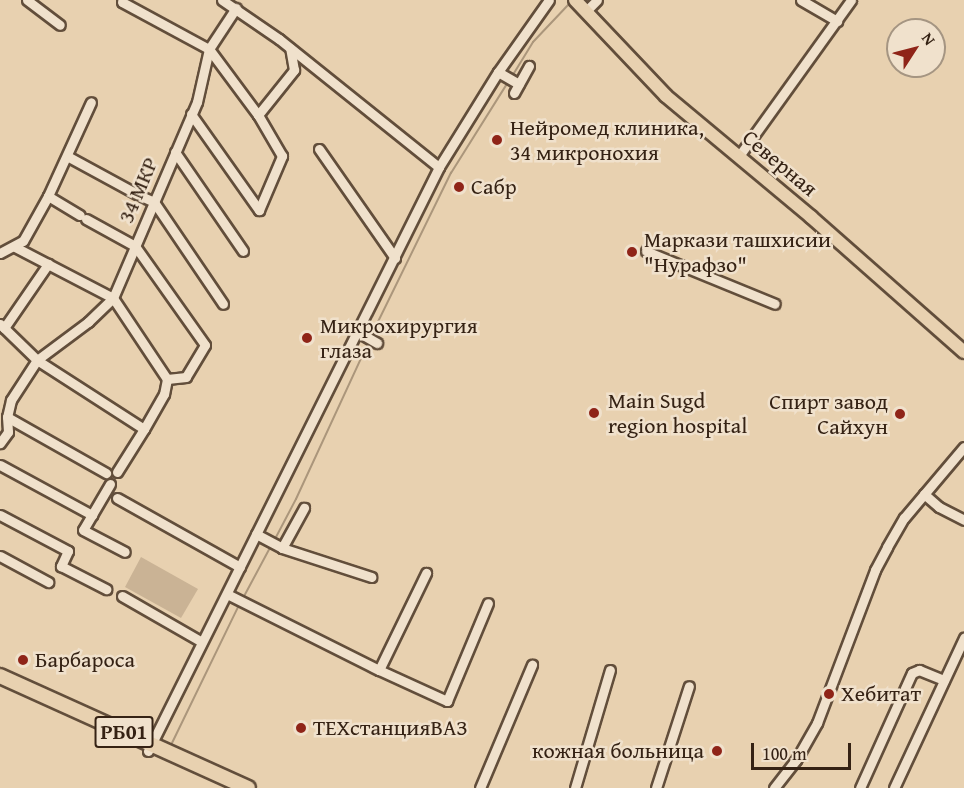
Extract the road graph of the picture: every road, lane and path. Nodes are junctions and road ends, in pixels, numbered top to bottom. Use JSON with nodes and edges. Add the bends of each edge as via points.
{"nodes":[{"id":1,"x":27,"y":0,"type":"edge"},
{"id":2,"x":222,"y":0,"type":"edge"},
{"id":3,"x":549,"y":0,"type":"edge"},
{"id":4,"x":575,"y":0,"type":"edge"},
{"id":5,"x":597,"y":0,"type":"edge"},
{"id":6,"x":801,"y":0,"type":"edge"},
{"id":7,"x":851,"y":0,"type":"edge"},
{"id":8,"x":122,"y":3,"type":"dead end"},
{"id":9,"x":236,"y":8,"type":"junction"},
{"id":10,"x":587,"y":10,"type":"junction"},
{"id":11,"x":837,"y":21,"type":"junction"},
{"id":12,"x":60,"y":26,"type":"dead end"},
{"id":13,"x":290,"y":48,"type":"junction"},
{"id":14,"x":210,"y":49,"type":"junction"},
{"id":15,"x":529,"y":66,"type":"dead end"},
{"id":16,"x":498,"y":72,"type":"junction"},
{"id":17,"x":91,"y":102,"type":"dead end"},
{"id":18,"x":191,"y":114,"type":"junction"},
{"id":19,"x":258,"y":115,"type":"junction"},
{"id":20,"x":319,"y":149,"type":"dead end"},
{"id":21,"x":175,"y":152,"type":"junction"},
{"id":22,"x":67,"y":156,"type":"junction"},
{"id":23,"x":739,"y":156,"type":"junction"},
{"id":24,"x":439,"y":167,"type":"junction"},
{"id":25,"x":48,"y":196,"type":"junction"},
{"id":26,"x":154,"y":202,"type":"junction"},
{"id":27,"x":135,"y":246,"type":"junction"},
{"id":28,"x":15,"y":247,"type":"junction"},
{"id":29,"x":243,"y":251,"type":"dead end"},
{"id":30,"x":646,"y":251,"type":"dead end"},
{"id":31,"x":0,"y":253,"type":"edge"},
{"id":32,"x":395,"y":258,"type":"junction"},
{"id":33,"x":48,"y":264,"type":"junction"},
{"id":34,"x":112,"y":298,"type":"junction"},
{"id":35,"x":223,"y":304,"type":"dead end"},
{"id":36,"x":774,"y":304,"type":"dead end"},
{"id":37,"x":2,"y":326,"type":"edge"},
{"id":38,"x":358,"y":332,"type":"junction"},
{"id":39,"x":377,"y":343,"type":"dead end"},
{"id":40,"x":964,"y":352,"type":"edge"},
{"id":41,"x":38,"y":360,"type":"junction"},
{"id":42,"x":167,"y":379,"type":"junction"},
{"id":43,"x":7,"y":417,"type":"junction"},
{"id":44,"x":144,"y":429,"type":"junction"},
{"id":45,"x":0,"y":443,"type":"edge"},
{"id":46,"x":964,"y":447,"type":"edge"},
{"id":47,"x":0,"y":465,"type":"edge"},
{"id":48,"x":117,"y":472,"type":"dead end"},
{"id":49,"x":106,"y":473,"type":"dead end"},
{"id":50,"x":110,"y":484,"type":"dead end"},
{"id":51,"x":924,"y":494,"type":"junction"},
{"id":52,"x":117,"y":498,"type":"dead end"},
{"id":53,"x":303,"y":508,"type":"dead end"},
{"id":54,"x":0,"y":515,"type":"edge"},
{"id":55,"x":92,"y":515,"type":"junction"},
{"id":56,"x":964,"y":520,"type":"edge"},
{"id":57,"x":256,"y":534,"type":"junction"},
{"id":58,"x":282,"y":548,"type":"junction"},
{"id":59,"x":125,"y":552,"type":"dead end"},
{"id":60,"x":0,"y":556,"type":"edge"},
{"id":61,"x":240,"y":567,"type":"junction"},
{"id":62,"x":426,"y":573,"type":"dead end"},
{"id":63,"x":371,"y":577,"type":"dead end"},
{"id":64,"x":48,"y":582,"type":"dead end"},
{"id":65,"x":106,"y":589,"type":"dead end"},
{"id":66,"x":227,"y":594,"type":"junction"},
{"id":67,"x":122,"y":596,"type":"dead end"},
{"id":68,"x":488,"y":603,"type":"dead end"},
{"id":69,"x":964,"y":638,"type":"edge"},
{"id":70,"x":202,"y":642,"type":"junction"},
{"id":71,"x":532,"y":665,"type":"dead end"},
{"id":72,"x":379,"y":670,"type":"junction"},
{"id":73,"x":610,"y":670,"type":"dead end"},
{"id":74,"x":0,"y":676,"type":"edge"},
{"id":75,"x":944,"y":680,"type":"junction"},
{"id":76,"x":0,"y":684,"type":"edge"},
{"id":77,"x":689,"y":686,"type":"dead end"},
{"id":78,"x":150,"y":748,"type":"junction"},
{"id":79,"x":233,"y":788,"type":"edge"},
{"id":80,"x":248,"y":788,"type":"edge"},
{"id":81,"x":480,"y":788,"type":"edge"},
{"id":82,"x":575,"y":788,"type":"edge"},
{"id":83,"x":656,"y":788,"type":"edge"},
{"id":84,"x":774,"y":788,"type":"edge"},
{"id":85,"x":860,"y":788,"type":"edge"},
{"id":86,"x":894,"y":788,"type":"edge"}],
"edges":[{"from":1,"to":12,"type":"street"},
{"from":2,"to":9,"type":"street"},
{"from":3,"to":16,"type":"street"},
{"from":4,"to":10,"type":"main road","name":"Северная"},
{"from":5,"to":10,"type":"street"},
{"from":6,"to":11,"type":"street"},
{"from":7,"to":11,"type":"street"},
{"from":8,"to":14,"type":"street"},
{"from":9,"to":13,"type":"street"},
{"from":9,"to":14,"type":"street","name":"34 МКР"},
{"from":10,"to":23,"type":"main road","name":"Северная","via":[[666,96]]},
{"from":11,"to":23,"type":"street"},
{"from":13,"to":19,"type":"street","via":[[294,70]]},
{"from":13,"to":24,"type":"street"},
{"from":14,"to":18,"type":"street","name":"34 МКР"},
{"from":14,"to":19,"type":"street"},
{"from":15,"to":16,"type":"street","via":[[513,84]]},
{"from":16,"to":24,"type":"street"},
{"from":17,"to":22,"type":"street"},
{"from":18,"to":19,"type":"street","via":[[259,210],[282,156]]},
{"from":18,"to":21,"type":"street","name":"34 МКР"},
{"from":20,"to":32,"type":"street"},
{"from":21,"to":26,"type":"street","name":"34 МКР"},
{"from":21,"to":29,"type":"street"},
{"from":22,"to":25,"type":"street"},
{"from":22,"to":26,"type":"street"},
{"from":23,"to":40,"type":"main road","name":"Северная"},
{"from":24,"to":32,"type":"street"},
{"from":25,"to":27,"type":"street"},
{"from":25,"to":28,"type":"street","via":[[23,241]]},
{"from":26,"to":27,"type":"street","name":"34 МКР"},
{"from":26,"to":35,"type":"street"},
{"from":27,"to":34,"type":"street","name":"34 МКР"},
{"from":27,"to":42,"type":"street","via":[[205,345],[186,377]]},
{"from":28,"to":31,"type":"street"},
{"from":28,"to":33,"type":"street"},
{"from":30,"to":36,"type":"street"},
{"from":32,"to":38,"type":"street"},
{"from":33,"to":34,"type":"street"},
{"from":33,"to":37,"type":"street"},
{"from":34,"to":41,"type":"street"},
{"from":34,"to":42,"type":"street"},
{"from":37,"to":41,"type":"street"},
{"from":38,"to":39,"type":"street"},
{"from":38,"to":57,"type":"street"},
{"from":41,"to":43,"type":"street","via":[[11,399]]},
{"from":41,"to":44,"type":"street"},
{"from":42,"to":44,"type":"street","via":[[164,394]]},
{"from":43,"to":45,"type":"street","via":[[8,432]]},
{"from":43,"to":49,"type":"street"},
{"from":44,"to":48,"type":"street"},
{"from":46,"to":51,"type":"street"},
{"from":47,"to":55,"type":"street"},
{"from":50,"to":55,"type":"street"},
{"from":51,"to":56,"type":"street"},
{"from":51,"to":84,"type":"street","via":[[904,518],[875,570],[817,723]]},
{"from":52,"to":61,"type":"street"},
{"from":53,"to":58,"type":"street"},
{"from":54,"to":65,"type":"street","via":[[68,551],[61,566]]},
{"from":55,"to":59,"type":"street","via":[[83,530]]},
{"from":57,"to":58,"type":"street"},
{"from":57,"to":61,"type":"street"},
{"from":58,"to":63,"type":"street"},
{"from":60,"to":64,"type":"street"},
{"from":61,"to":66,"type":"street"},
{"from":62,"to":72,"type":"street"},
{"from":66,"to":70,"type":"street"},
{"from":66,"to":72,"type":"street"},
{"from":67,"to":70,"type":"street"},
{"from":68,"to":72,"type":"street","via":[[447,701]]},
{"from":69,"to":75,"type":"street"},
{"from":70,"to":78,"type":"street"},
{"from":71,"to":81,"type":"street"},
{"from":73,"to":82,"type":"street"},
{"from":74,"to":78,"type":"highway","number":"РБ01"},
{"from":75,"to":85,"type":"street","via":[[919,670],[912,673]]},
{"from":75,"to":86,"type":"street"},
{"from":76,"to":78,"type":"highway","number":"РБ01"},
{"from":77,"to":83,"type":"street"},
{"from":78,"to":79,"type":"highway","number":"РБ01"},
{"from":78,"to":80,"type":"highway","number":"РБ01"}]}
